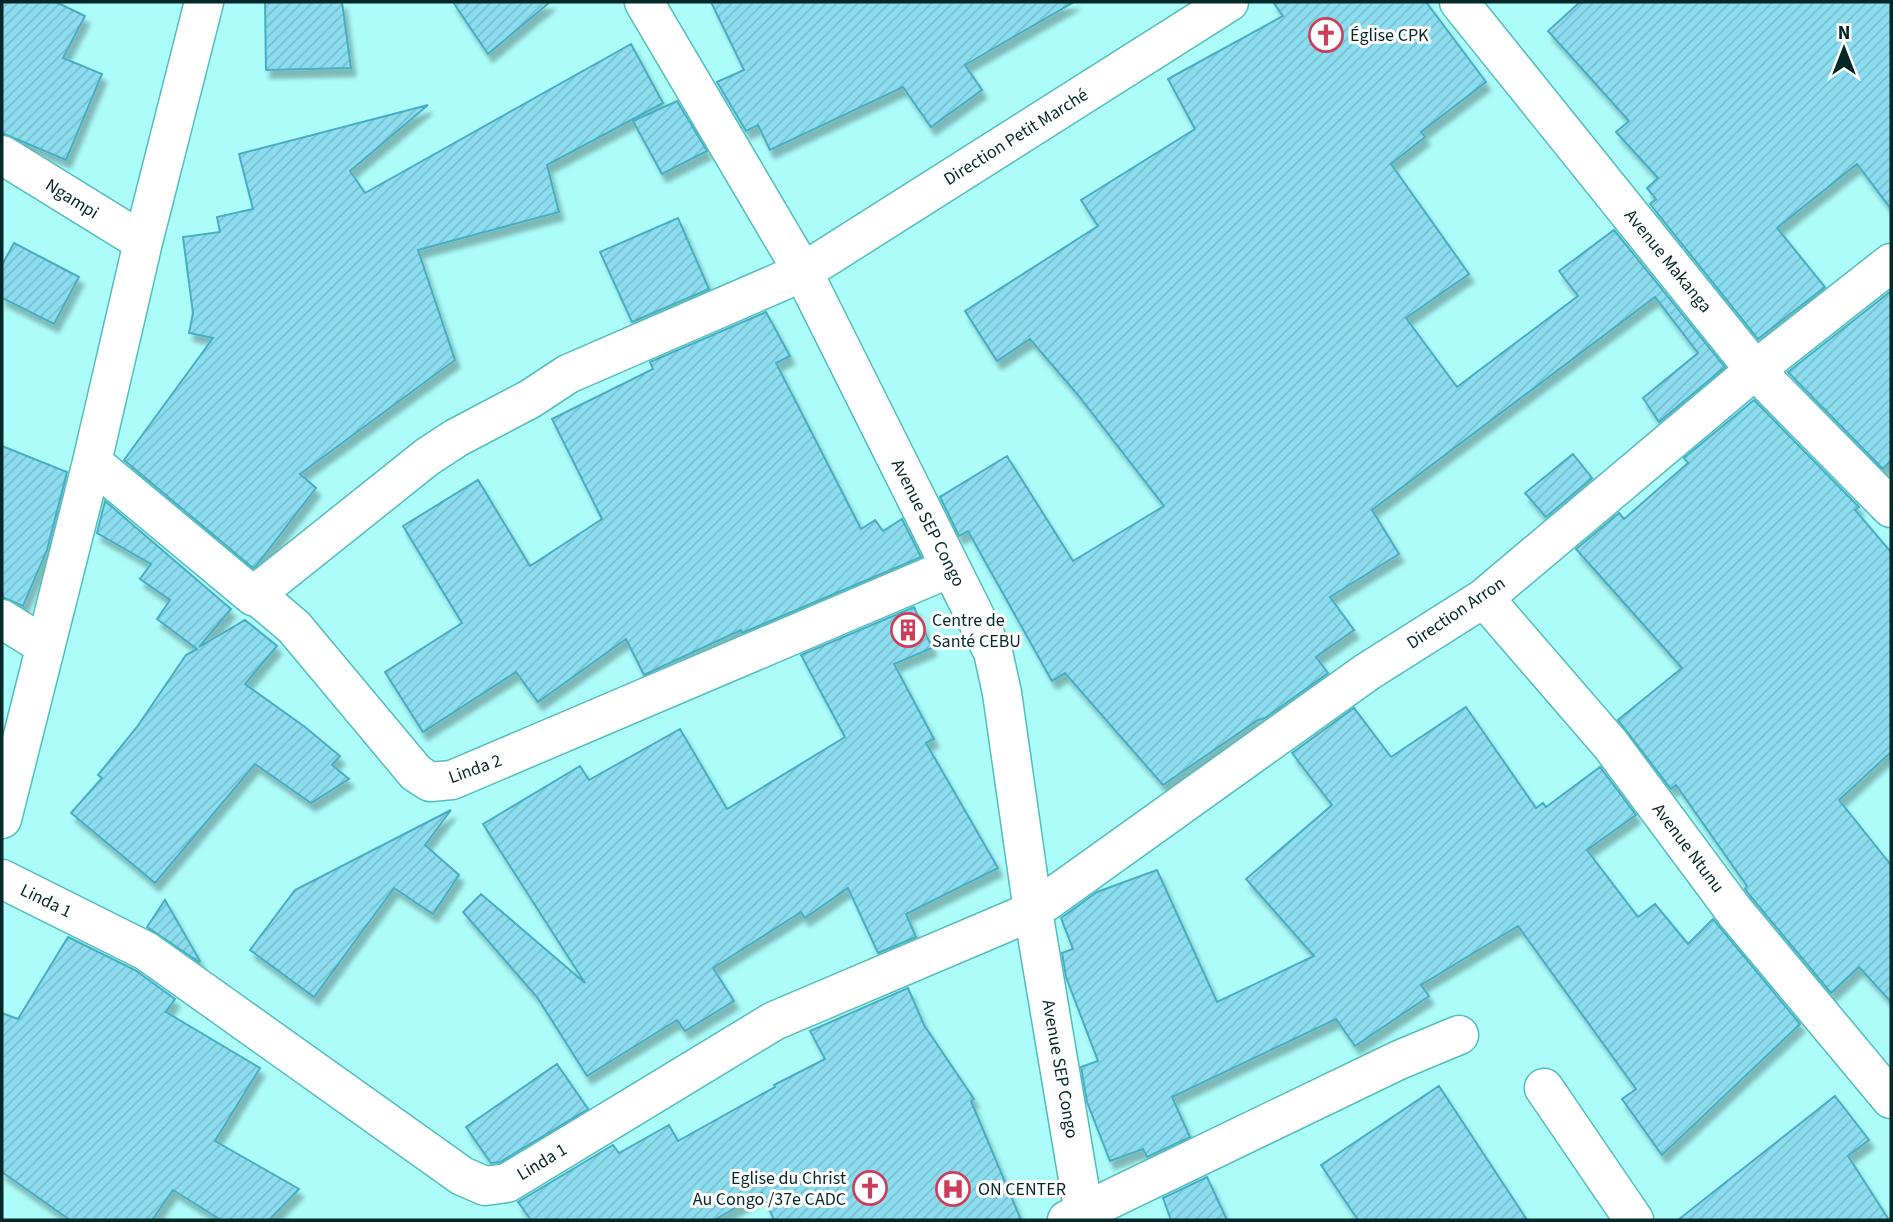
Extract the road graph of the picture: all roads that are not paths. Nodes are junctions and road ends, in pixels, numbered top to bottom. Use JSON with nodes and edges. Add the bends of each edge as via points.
{"nodes":[{"id":1,"x":204,"y":2,"type":"edge"},
{"id":2,"x":644,"y":2,"type":"edge"},
{"id":3,"x":1229,"y":2,"type":"edge"},
{"id":4,"x":1459,"y":2,"type":"edge"},
{"id":5,"x":2,"y":155,"type":"edge"},
{"id":6,"x":143,"y":242,"type":"junction"},
{"id":7,"x":1891,"y":263,"type":"edge"},
{"id":8,"x":803,"y":272,"type":"junction"},
{"id":9,"x":1755,"y":370,"type":"junction"},
{"id":10,"x":92,"y":462,"type":"junction"},
{"id":11,"x":1891,"y":508,"type":"edge"},
{"id":12,"x":950,"y":568,"type":"junction"},
{"id":13,"x":253,"y":596,"type":"junction"},
{"id":14,"x":1484,"y":598,"type":"junction"},
{"id":15,"x":2,"y":619,"type":"edge"},
{"id":16,"x":45,"y":646,"type":"junction"},
{"id":17,"x":2,"y":819,"type":"edge"},
{"id":18,"x":2,"y":879,"type":"edge"},
{"id":19,"x":1033,"y":911,"type":"junction"},
{"id":20,"x":1459,"y":1035,"type":"dead end"},
{"id":21,"x":1544,"y":1088,"type":"dead end"},
{"id":22,"x":1891,"y":1099,"type":"edge"},
{"id":23,"x":1079,"y":1217,"type":"edge"},
{"id":24,"x":1634,"y":1220,"type":"edge"}],
"edges":[{"from":1,"to":6,"type":"street"},
{"from":2,"to":8,"type":"street","name":"Avenue SEP Congo"},
{"from":3,"to":8,"type":"street","name":"Direction Petit Marché"},
{"from":4,"to":9,"type":"street","name":"Avenue Makanga"},
{"from":5,"to":6,"type":"street","name":"Ngampi"},
{"from":6,"to":10,"type":"street"},
{"from":7,"to":9,"type":"street","name":"Direction Arron"},
{"from":8,"to":12,"type":"street","name":"Avenue SEP Congo"},
{"from":8,"to":13,"type":"street","name":"Direction Petit Marché","via":[[568,374],[456,438]]},
{"from":9,"to":11,"type":"street","name":"Avenue Makanga"},
{"from":9,"to":14,"type":"street","name":"Direction Arron"},
{"from":10,"to":13,"type":"street","name":"Linda 2"},
{"from":10,"to":16,"type":"street"},
{"from":12,"to":13,"type":"street","name":"Linda 2","via":[[452,780],[430,782],[416,773],[294,627]]},
{"from":12,"to":19,"type":"street","name":"Avenue SEP Congo","via":[[993,652]]},
{"from":14,"to":19,"type":"street","name":"Direction Arron","via":[[1367,672]]},
{"from":14,"to":22,"type":"street","name":"Avenue Ntunu","via":[[1611,745],[1735,912]]},
{"from":15,"to":16,"type":"street"},
{"from":16,"to":17,"type":"street"},
{"from":18,"to":19,"type":"street","name":"Linda 1","via":[[146,951],[462,1176],[485,1186],[507,1183],[774,1021]]},
{"from":19,"to":23,"type":"street","name":"Avenue SEP Congo"},
{"from":20,"to":23,"type":"street"},
{"from":21,"to":24,"type":"street"}]}
